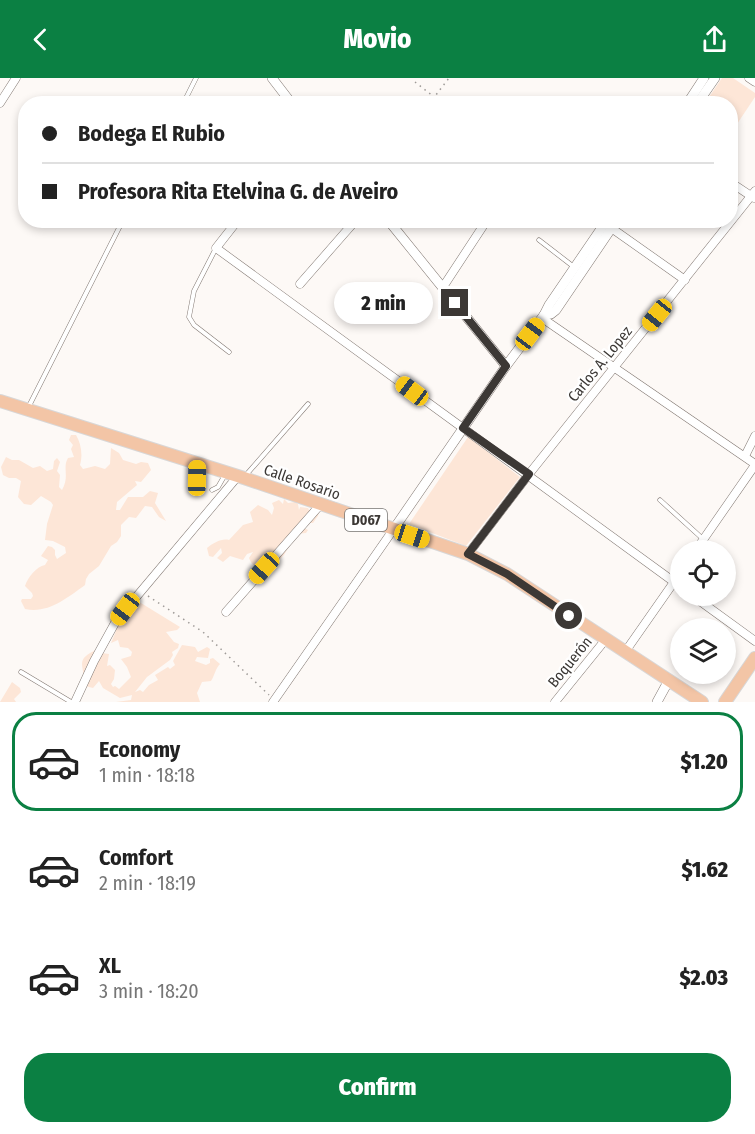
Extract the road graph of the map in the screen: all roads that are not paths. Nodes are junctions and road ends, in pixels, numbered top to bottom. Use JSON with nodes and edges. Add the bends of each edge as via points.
{"nodes":[{"id":1,"x":16,"y":78,"type":"edge"},
{"id":2,"x":196,"y":78,"type":"edge"},
{"id":3,"x":272,"y":78,"type":"edge"},
{"id":4,"x":704,"y":78,"type":"edge"},
{"id":5,"x":715,"y":78,"type":"edge"},
{"id":6,"x":749,"y":78,"type":"edge"},
{"id":7,"x":755,"y":82,"type":"edge"},
{"id":8,"x":187,"y":96,"type":"edge"},
{"id":9,"x":286,"y":96,"type":"edge"},
{"id":10,"x":692,"y":96,"type":"edge"},
{"id":11,"x":703,"y":96,"type":"edge"},
{"id":12,"x":0,"y":102,"type":"edge"},
{"id":13,"x":738,"y":186,"type":"edge"},
{"id":14,"x":754,"y":195,"type":"edge"},
{"id":15,"x":738,"y":215,"type":"edge"},
{"id":16,"x":119,"y":228,"type":"edge"},
{"id":17,"x":232,"y":228,"type":"edge"},
{"id":18,"x":349,"y":228,"type":"edge"},
{"id":19,"x":395,"y":228,"type":"edge"},
{"id":20,"x":482,"y":228,"type":"edge"},
{"id":21,"x":604,"y":228,"type":"edge"},
{"id":22,"x":605,"y":228,"type":"edge"},
{"id":23,"x":615,"y":228,"type":"edge"},
{"id":24,"x":727,"y":228,"type":"edge"},
{"id":25,"x":539,"y":240,"type":"dead end"},
{"id":26,"x":216,"y":248,"type":"junction"},
{"id":27,"x":575,"y":268,"type":"junction"},
{"id":28,"x":685,"y":280,"type":"junction"},
{"id":29,"x":300,"y":284,"type":"dead end"},
{"id":30,"x":443,"y":287,"type":"junction"},
{"id":31,"x":543,"y":316,"type":"junction"},
{"id":32,"x":229,"y":352,"type":"dead end"},
{"id":33,"x":506,"y":366,"type":"junction"},
{"id":34,"x":615,"y":368,"type":"junction"},
{"id":35,"x":0,"y":401,"type":"edge"},
{"id":36,"x":308,"y":404,"type":"dead end"},
{"id":37,"x":27,"y":408,"type":"junction"},
{"id":38,"x":463,"y":428,"type":"junction"},
{"id":39,"x":755,"y":436,"type":"edge"},
{"id":40,"x":745,"y":456,"type":"junction"},
{"id":41,"x":197,"y":463,"type":"junction"},
{"id":42,"x":755,"y":465,"type":"edge"},
{"id":43,"x":529,"y":474,"type":"junction"},
{"id":44,"x":236,"y":476,"type":"junction"},
{"id":45,"x":202,"y":486,"type":"dead end"},
{"id":46,"x":212,"y":490,"type":"dead end"},
{"id":47,"x":660,"y":500,"type":"dead end"},
{"id":48,"x":321,"y":504,"type":"junction"},
{"id":49,"x":393,"y":530,"type":"junction"},
{"id":50,"x":703,"y":540,"type":"joint"},
{"id":51,"x":468,"y":554,"type":"junction"},
{"id":52,"x":670,"y":579,"type":"edge"},
{"id":53,"x":670,"y":593,"type":"edge"},
{"id":54,"x":707,"y":606,"type":"edge"},
{"id":55,"x":226,"y":612,"type":"dead end"},
{"id":56,"x":606,"y":639,"type":"junction"},
{"id":57,"x":755,"y":641,"type":"edge"},
{"id":58,"x":625,"y":652,"type":"junction"},
{"id":59,"x":755,"y":658,"type":"edge"},
{"id":60,"x":21,"y":672,"type":"dead end"},
{"id":61,"x":669,"y":680,"type":"junction"},
{"id":62,"x":273,"y":701,"type":"edge"},
{"id":63,"x":73,"y":702,"type":"edge"},
{"id":64,"x":555,"y":702,"type":"edge"},
{"id":65,"x":657,"y":702,"type":"edge"},
{"id":66,"x":702,"y":702,"type":"edge"},
{"id":67,"x":725,"y":702,"type":"edge"}],
"edges":[{"from":1,"to":12,"type":"street"},
{"from":2,"to":8,"type":"lane"},
{"from":3,"to":9,"type":"street"},
{"from":4,"to":10,"type":"street"},
{"from":5,"to":11,"type":"street"},
{"from":6,"to":7,"type":"street"},
{"from":13,"to":14,"type":"street"},
{"from":14,"to":15,"type":"street","name":"Carlos A. Lopez"},
{"from":16,"to":37,"type":"lane"},
{"from":17,"to":26,"type":"street"},
{"from":18,"to":29,"type":"street"},
{"from":19,"to":30,"type":"street"},
{"from":20,"to":30,"type":"street"},
{"from":21,"to":27,"type":"street"},
{"from":22,"to":31,"type":"street","via":[[556,309]]},
{"from":23,"to":28,"type":"street"},
{"from":24,"to":28,"type":"street","name":"Carlos A. Lopez"},
{"from":25,"to":27,"type":"lane"},
{"from":26,"to":32,"type":"lane","via":[[194,291],[189,317]]},
{"from":26,"to":38,"type":"street"},
{"from":27,"to":31,"type":"street"},
{"from":28,"to":34,"type":"street","name":"Carlos A. Lopez"},
{"from":30,"to":33,"type":"street"},
{"from":31,"to":33,"type":"street"},
{"from":31,"to":34,"type":"street"},
{"from":33,"to":38,"type":"street"},
{"from":34,"to":40,"type":"street"},
{"from":34,"to":43,"type":"street","name":"Carlos A. Lopez"},
{"from":35,"to":37,"type":"main road","name":"Calle Rosario","number":"D067"},
{"from":36,"to":44,"type":"lane"},
{"from":37,"to":41,"type":"main road","name":"Calle Rosario","number":"D067"},
{"from":38,"to":43,"type":"street"},
{"from":38,"to":49,"type":"street"},
{"from":39,"to":40,"type":"street"},
{"from":40,"to":42,"type":"street"},
{"from":41,"to":44,"type":"main road","name":"Calle Rosario","number":"D067"},
{"from":41,"to":45,"type":"lane","via":[[197,478]]},
{"from":42,"to":50,"type":"street"},
{"from":43,"to":51,"type":"street","name":"Carlos A. Lopez"},
{"from":43,"to":52,"type":"street"},
{"from":44,"to":46,"type":"lane"},
{"from":44,"to":48,"type":"main road","name":"Calle Rosario","number":"D067"},
{"from":44,"to":63,"type":"street","via":[[116,621]]},
{"from":47,"to":50,"type":"lane"},
{"from":48,"to":49,"type":"main road","name":"Calle Rosario","number":"D067"},
{"from":48,"to":55,"type":"street"},
{"from":49,"to":51,"type":"main road","name":"Calle Rosario","number":"D067"},
{"from":49,"to":62,"type":"street"},
{"from":51,"to":56,"type":"main road","name":"Calle Rosario","number":"D067","via":[[507,574]]},
{"from":53,"to":58,"type":"street"},
{"from":54,"to":57,"type":"street"},
{"from":56,"to":58,"type":"main road","name":"Calle Rosario","number":"D067"},
{"from":56,"to":64,"type":"street","name":"Boquerón"},
{"from":58,"to":61,"type":"main road","name":"Calle Rosario","number":"D067"},
{"from":59,"to":67,"type":"main road"},
{"from":60,"to":63,"type":"lane"},
{"from":61,"to":65,"type":"street"},
{"from":61,"to":66,"type":"main road","name":"Calle Rosario","number":"D067"}]}
